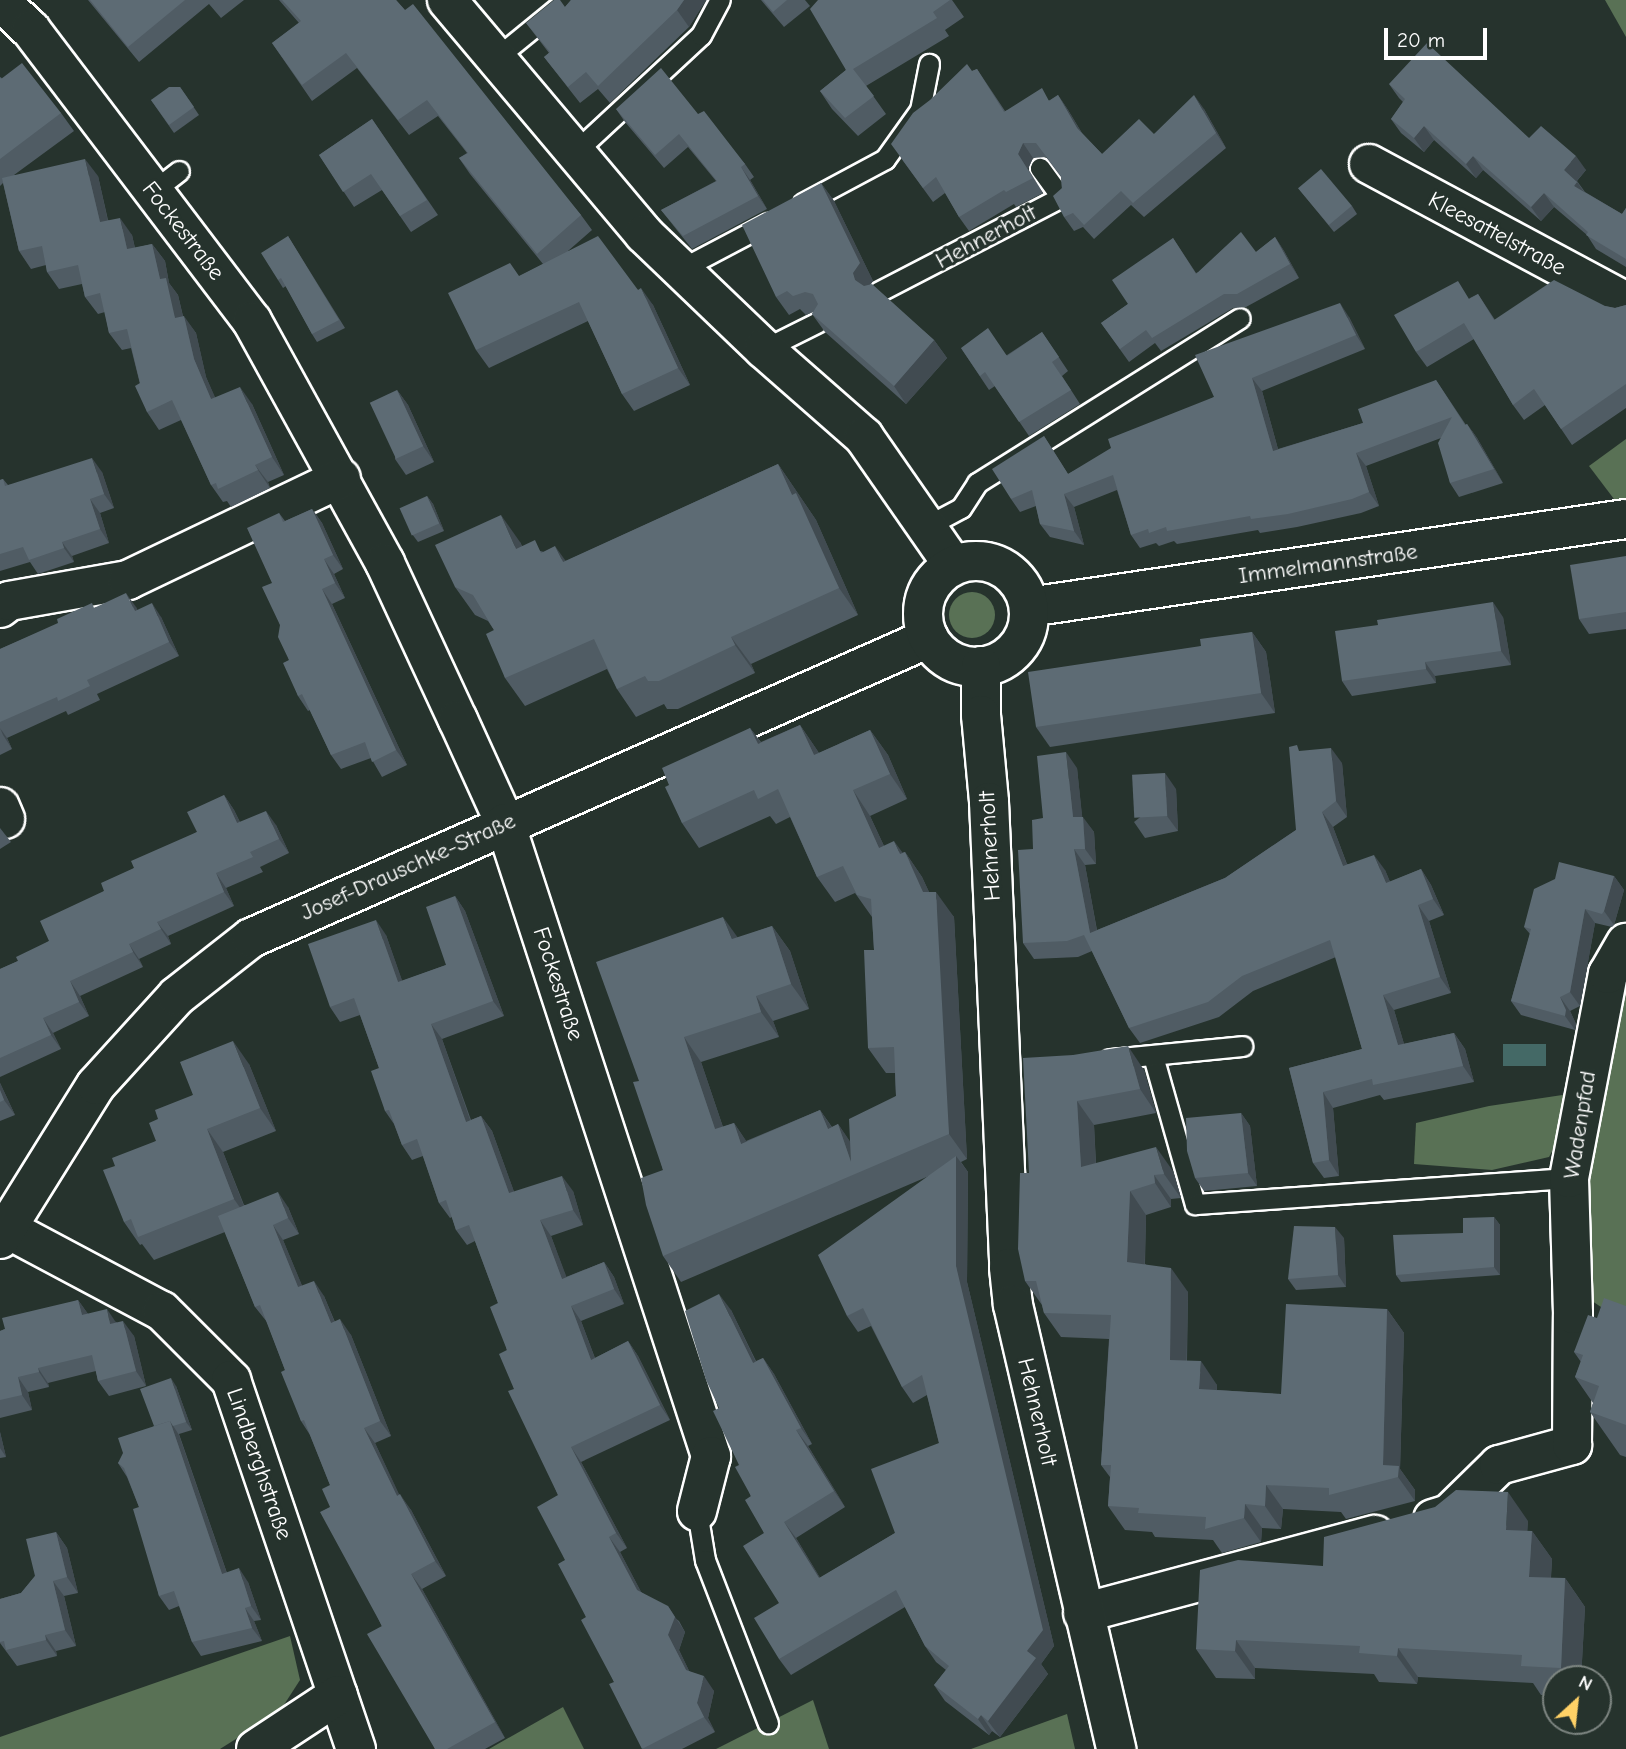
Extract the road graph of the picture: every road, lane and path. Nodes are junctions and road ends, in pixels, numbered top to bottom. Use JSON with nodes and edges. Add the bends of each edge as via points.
{"nodes":[{"id":1,"x":447,"y":0,"type":"edge"},
{"id":2,"x":567,"y":0,"type":"edge"},
{"id":3,"x":720,"y":0,"type":"edge"},
{"id":4,"x":0,"y":1,"type":"edge"},
{"id":5,"x":496,"y":58,"type":"junction"},
{"id":6,"x":929,"y":64,"type":"dead end"},
{"id":7,"x":575,"y":152,"type":"junction"},
{"id":8,"x":1369,"y":164,"type":"dead end"},
{"id":9,"x":1040,"y":168,"type":"edge"},
{"id":10,"x":680,"y":270,"type":"junction"},
{"id":11,"x":878,"y":292,"type":"edge"},
{"id":12,"x":1626,"y":302,"type":"edge"},
{"id":13,"x":1240,"y":318,"type":"dead end"},
{"id":14,"x":818,"y":322,"type":"edge"},
{"id":15,"x":764,"y":349,"type":"junction"},
{"id":16,"x":341,"y":478,"type":"junction"},
{"id":17,"x":1626,"y":519,"type":"edge"},
{"id":18,"x":927,"y":526,"type":"junction"},
{"id":19,"x":953,"y":565,"type":"junction"},
{"id":20,"x":1029,"y":607,"type":"junction"},
{"id":21,"x":0,"y":608,"type":"edge"},
{"id":22,"x":929,"y":638,"type":"junction"},
{"id":23,"x":981,"y":667,"type":"junction"},
{"id":24,"x":505,"y":823,"type":"junction"},
{"id":25,"x":1626,"y":943,"type":"edge"},
{"id":26,"x":1242,"y":1046,"type":"dead end"},
{"id":27,"x":1153,"y":1056,"type":"junction"},
{"id":28,"x":1084,"y":1061,"type":"edge"},
{"id":29,"x":1569,"y":1178,"type":"junction"},
{"id":30,"x":2,"y":1231,"type":"edge"},
{"id":31,"x":697,"y":1511,"type":"joint"},
{"id":32,"x":1083,"y":1613,"type":"junction"},
{"id":33,"x":338,"y":1695,"type":"junction"},
{"id":34,"x":768,"y":1723,"type":"dead end"},
{"id":35,"x":256,"y":1749,"type":"edge"},
{"id":36,"x":356,"y":1749,"type":"edge"},
{"id":37,"x":1116,"y":1749,"type":"edge"}],
"edges":[{"from":1,"to":5,"type":"street"},
{"from":2,"to":5,"type":"lane"},
{"from":3,"to":7,"type":"lane","via":[[701,35]]},
{"from":4,"to":16,"type":"street","name":"Fockestraße","via":[[165,181]]},
{"from":5,"to":7,"type":"street"},
{"from":6,"to":10,"type":"lane","via":[[920,110],[885,159]]},
{"from":7,"to":10,"type":"street"},
{"from":8,"to":12,"type":"street","name":"Kleesattelstraße"},
{"from":9,"to":11,"type":"lane","name":"Hehnerholt","via":[[1061,197]]},
{"from":10,"to":15,"type":"street"},
{"from":13,"to":18,"type":"lane","via":[[977,484],[961,508]]},
{"from":14,"to":15,"type":"lane"},
{"from":15,"to":18,"type":"street","via":[[864,437]]},
{"from":16,"to":21,"type":"street","via":[[128,580],[9,601]]},
{"from":16,"to":24,"type":"street","name":"Fockestraße"},
{"from":17,"to":20,"type":"street","name":"Immelmannstraße"},
{"from":18,"to":19,"type":"street"},
{"from":19,"to":20,"type":"street","via":[[984,561],[1002,567],[1020,584]]},
{"from":19,"to":22,"type":"street","via":[[933,582],[925,598]]},
{"from":20,"to":23,"type":"street","via":[[1017,648]]},
{"from":22,"to":23,"type":"street","via":[[942,654]]},
{"from":22,"to":24,"type":"street","name":"Josef-Drauschke-Straße"},
{"from":23,"to":32,"type":"street","name":"Hehnerholt","via":[[1008,1068],[1009,1268],[1013,1305]]},
{"from":24,"to":30,"type":"street","name":"Josef-Drauschke-Straße","via":[[251,938],[177,996],[96,1085]]},
{"from":24,"to":31,"type":"street","name":"Fockestraße","via":[[710,1456]]},
{"from":25,"to":29,"type":"street","name":"Wadenpfad","via":[[1608,974]]},
{"from":26,"to":27,"type":"lane"},
{"from":27,"to":28,"type":"lane"},
{"from":27,"to":29,"type":"lane","via":[[1195,1204]]},
{"from":29,"to":32,"type":"street","name":"Wadenpfad","via":[[1580,1315],[1572,1445],[1499,1465],[1449,1514]]},
{"from":30,"to":33,"type":"street","name":"Lindberghstraße","via":[[162,1311],[231,1380]]},
{"from":31,"to":34,"type":"lane","via":[[705,1560]]},
{"from":32,"to":37,"type":"street","name":"Hehnerholt"},
{"from":33,"to":35,"type":"street"},
{"from":33,"to":36,"type":"street","name":"Lindberghstraße"}]}
